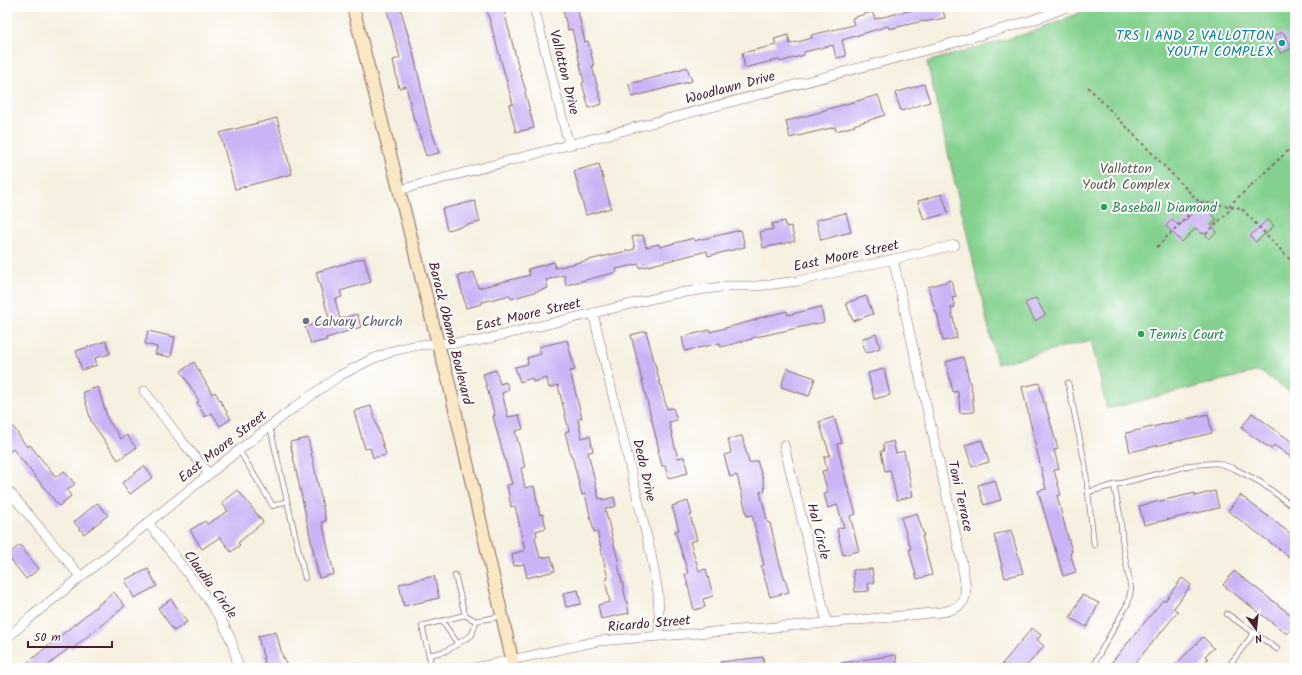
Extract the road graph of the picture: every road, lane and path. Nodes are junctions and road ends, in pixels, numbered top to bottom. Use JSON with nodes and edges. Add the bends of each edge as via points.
{"nodes":[{"id":1,"x":352,"y":7,"type":"edge"},
{"id":2,"x":534,"y":7,"type":"edge"},
{"id":3,"x":1067,"y":7,"type":"edge"},
{"id":4,"x":1288,"y":7,"type":"edge"},
{"id":5,"x":1295,"y":20,"type":"edge"},
{"id":6,"x":1088,"y":87,"type":"dead end"},
{"id":7,"x":1295,"y":144,"type":"edge"},
{"id":8,"x":569,"y":145,"type":"junction"},
{"id":9,"x":399,"y":190,"type":"junction"},
{"id":10,"x":1201,"y":202,"type":"junction"},
{"id":11,"x":1229,"y":206,"type":"junction"},
{"id":12,"x":1233,"y":207,"type":"junction"},
{"id":13,"x":1206,"y":234,"type":"dead end"},
{"id":14,"x":955,"y":245,"type":"dead end"},
{"id":15,"x":1157,"y":247,"type":"dead end"},
{"id":16,"x":893,"y":259,"type":"junction"},
{"id":17,"x":1295,"y":265,"type":"edge"},
{"id":18,"x":593,"y":313,"type":"junction"},
{"id":19,"x":438,"y":344,"type":"junction"},
{"id":20,"x":1068,"y":383,"type":"dead end"},
{"id":21,"x":144,"y":391,"type":"dead end"},
{"id":22,"x":270,"y":426,"type":"junction"},
{"id":23,"x":784,"y":445,"type":"dead end"},
{"id":24,"x":239,"y":450,"type":"junction"},
{"id":25,"x":209,"y":474,"type":"junction"},
{"id":26,"x":1114,"y":485,"type":"junction"},
{"id":27,"x":7,"y":489,"type":"edge"},
{"id":28,"x":1088,"y":492,"type":"junction"},
{"id":29,"x":287,"y":501,"type":"junction"},
{"id":30,"x":1295,"y":508,"type":"edge"},
{"id":31,"x":148,"y":523,"type":"junction"},
{"id":32,"x":1094,"y":545,"type":"dead end"},
{"id":33,"x":455,"y":575,"type":"dead end"},
{"id":34,"x":81,"y":577,"type":"junction"},
{"id":35,"x":305,"y":578,"type":"dead end"},
{"id":36,"x":1227,"y":614,"type":"dead end"},
{"id":37,"x":465,"y":615,"type":"junction"},
{"id":38,"x":502,"y":616,"type":"junction"},
{"id":39,"x":442,"y":621,"type":"junction"},
{"id":40,"x":476,"y":621,"type":"junction"},
{"id":41,"x":827,"y":623,"type":"junction"},
{"id":42,"x":1254,"y":633,"type":"junction"},
{"id":43,"x":660,"y":636,"type":"junction"},
{"id":44,"x":7,"y":638,"type":"edge"},
{"id":45,"x":458,"y":644,"type":"junction"},
{"id":46,"x":1277,"y":649,"type":"dead end"},
{"id":47,"x":429,"y":655,"type":"junction"},
{"id":48,"x":513,"y":664,"type":"edge"},
{"id":49,"x":239,"y":668,"type":"edge"},
{"id":50,"x":432,"y":668,"type":"edge"},
{"id":51,"x":475,"y":668,"type":"edge"},
{"id":52,"x":1094,"y":668,"type":"edge"},
{"id":53,"x":1227,"y":668,"type":"edge"}],
"edges":[{"from":1,"to":9,"type":"main road","name":"Barack Obama Boulevard"},
{"from":2,"to":8,"type":"street","name":"Vallotton Drive"},
{"from":3,"to":8,"type":"street","name":"Woodlawn Drive","via":[[1033,20],[963,40]]},
{"from":4,"to":5,"type":"path"},
{"from":6,"to":10,"type":"path","via":[[1198,202]]},
{"from":7,"to":11,"type":"path"},
{"from":8,"to":9,"type":"street","name":"Woodlawn Drive"},
{"from":9,"to":19,"type":"main road","name":"Barack Obama Boulevard"},
{"from":10,"to":11,"type":"path"},
{"from":10,"to":15,"type":"path"},
{"from":11,"to":12,"type":"path"},
{"from":12,"to":13,"type":"path"},
{"from":12,"to":17,"type":"path","via":[[1240,208]]},
{"from":14,"to":16,"type":"street","name":"East Moore Street"},
{"from":16,"to":18,"type":"street","name":"East Moore Street","via":[[798,281],[757,286],[728,286],[672,294]]},
{"from":16,"to":41,"type":"street","name":"Toni Terrace","via":[[962,563],[966,596],[962,604],[942,612]]},
{"from":18,"to":19,"type":"street","name":"East Moore Street","via":[[478,341]]},
{"from":18,"to":43,"type":"street","name":"Dedo Drive","via":[[651,554],[658,593]]},
{"from":19,"to":22,"type":"street","name":"East Moore Street","via":[[396,350],[357,366]]},
{"from":19,"to":38,"type":"main road","name":"Barack Obama Boulevard"},
{"from":20,"to":28,"type":"lane","via":[[1085,464]]},
{"from":21,"to":25,"type":"street"},
{"from":22,"to":24,"type":"street","name":"East Moore Street"},
{"from":22,"to":29,"type":"lane"},
{"from":23,"to":41,"type":"street","name":"Hal Circle"},
{"from":24,"to":25,"type":"street","name":"East Moore Street"},
{"from":24,"to":29,"type":"lane","via":[[273,506]]},
{"from":25,"to":31,"type":"street","name":"East Moore Street"},
{"from":26,"to":28,"type":"lane"},
{"from":26,"to":30,"type":"lane","via":[[1192,465],[1217,464],[1233,468],[1260,482]]},
{"from":26,"to":52,"type":"lane","via":[[1131,589],[1128,603]]},
{"from":27,"to":34,"type":"street"},
{"from":28,"to":32,"type":"lane"},
{"from":29,"to":35,"type":"lane"},
{"from":31,"to":34,"type":"street","name":"East Moore Street"},
{"from":31,"to":49,"type":"street","name":"Claudia Circle","via":[[221,619],[231,640]]},
{"from":33,"to":37,"type":"lane"},
{"from":34,"to":44,"type":"street","name":"East Moore Street"},
{"from":36,"to":42,"type":"lane"},
{"from":37,"to":39,"type":"lane"},
{"from":37,"to":40,"type":"lane"},
{"from":38,"to":40,"type":"lane"},
{"from":38,"to":48,"type":"main road","name":"Barack Obama Boulevard"},
{"from":39,"to":45,"type":"lane"},
{"from":39,"to":47,"type":"lane","via":[[422,626]]},
{"from":40,"to":45,"type":"lane","via":[[472,635]]},
{"from":41,"to":43,"type":"street","name":"Ricardo Street"},
{"from":42,"to":46,"type":"lane"},
{"from":42,"to":53,"type":"lane"},
{"from":43,"to":48,"type":"street","name":"Ricardo Street","via":[[598,641]]},
{"from":45,"to":47,"type":"lane","via":[[446,651]]},
{"from":47,"to":50,"type":"lane"},
{"from":48,"to":51,"type":"street","name":"Ricardo Street"}]}
